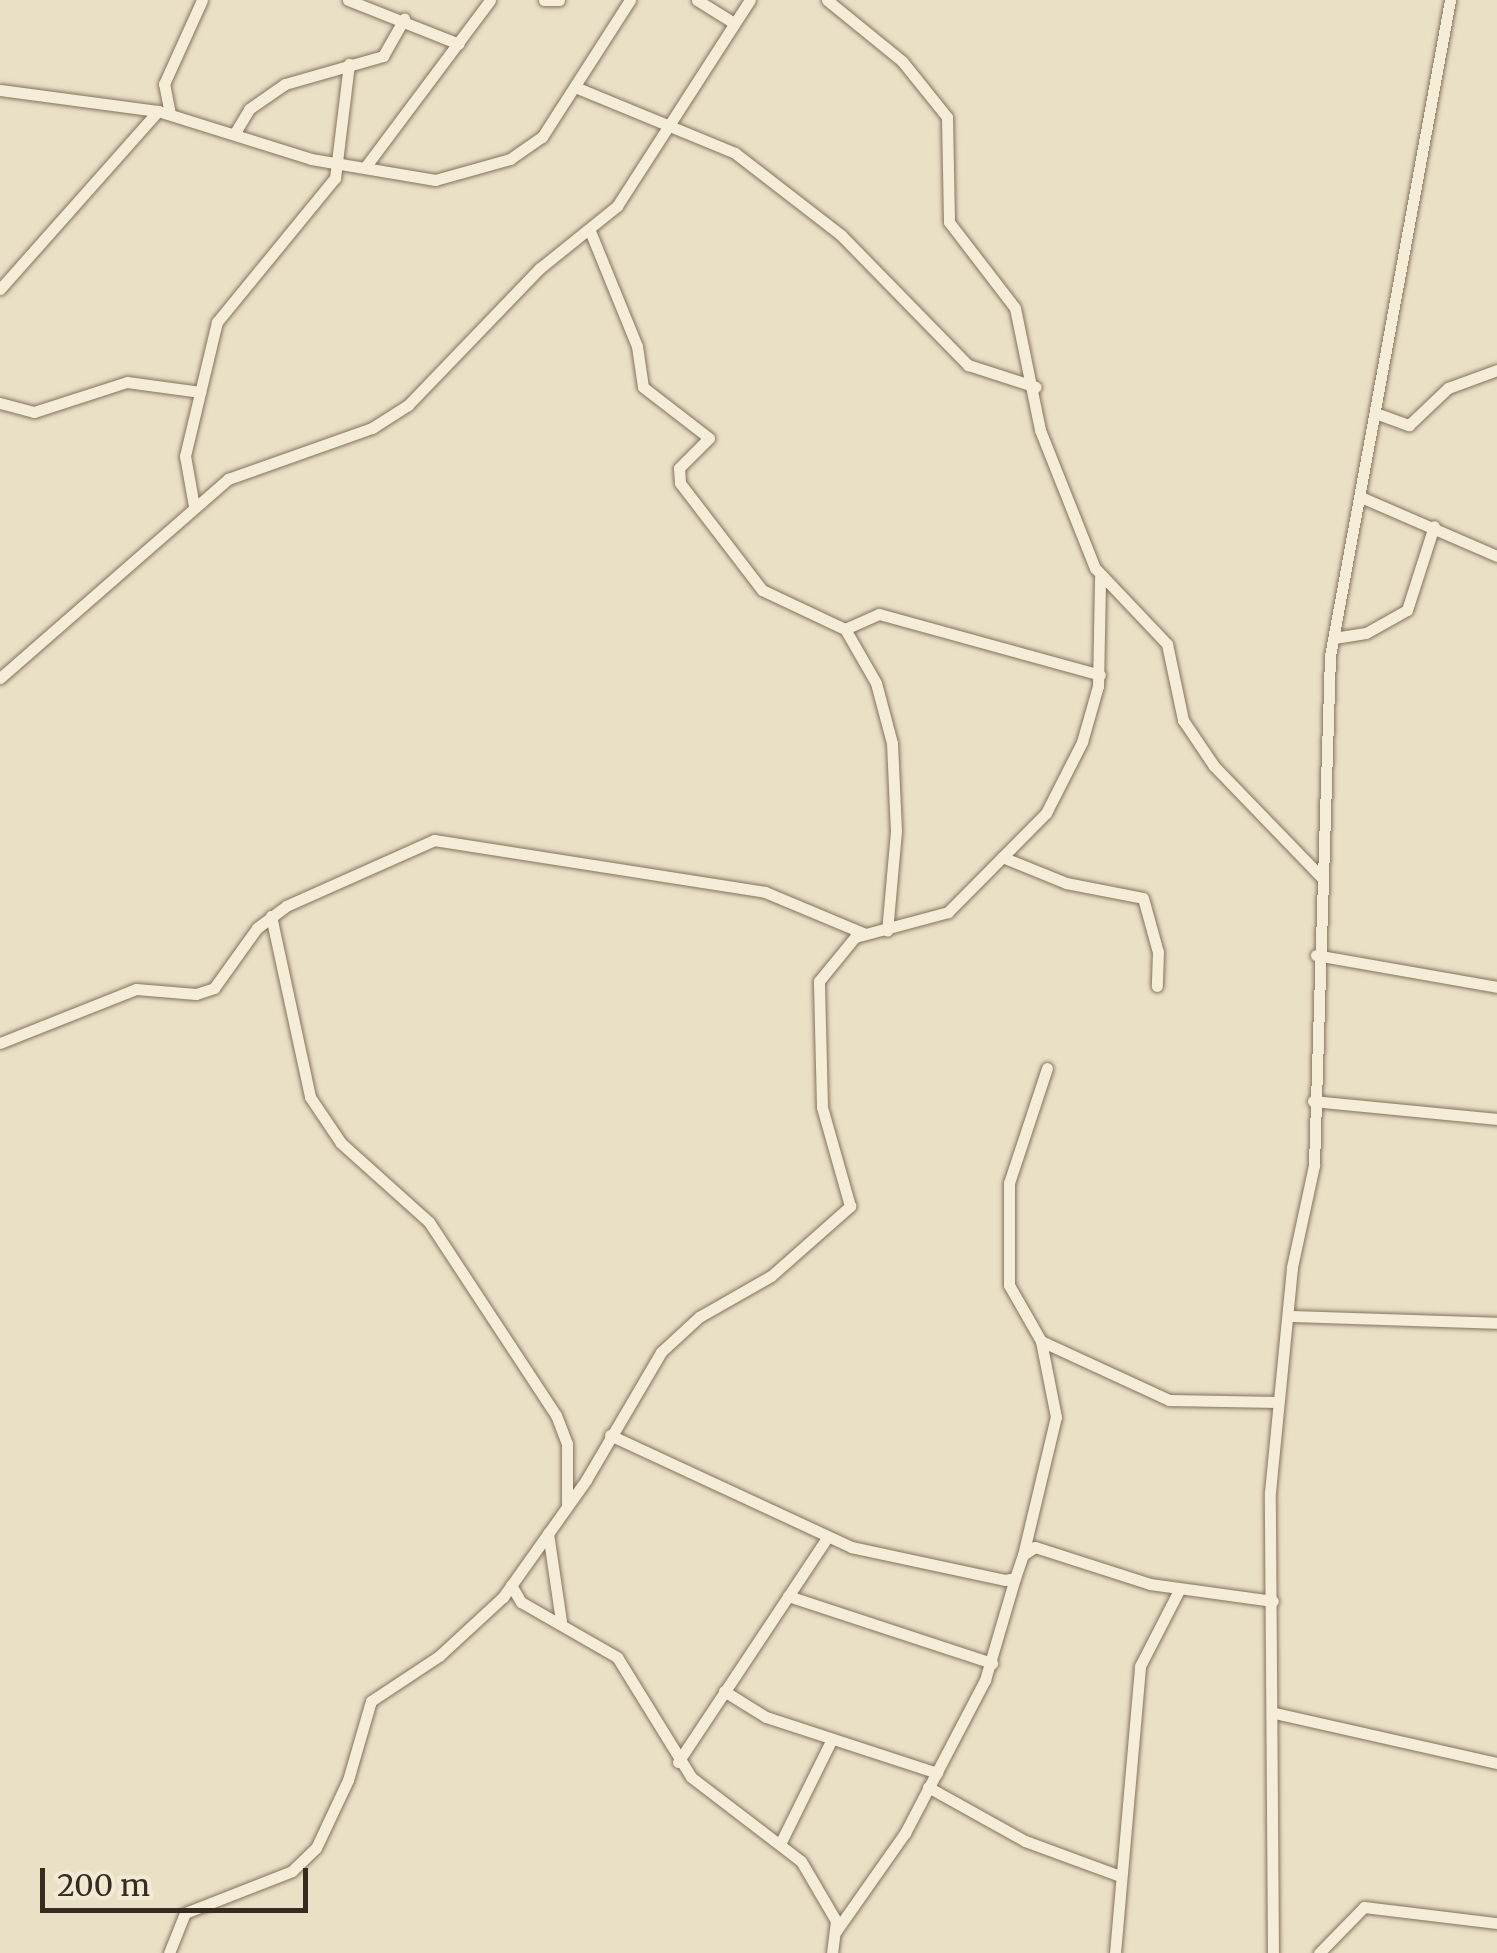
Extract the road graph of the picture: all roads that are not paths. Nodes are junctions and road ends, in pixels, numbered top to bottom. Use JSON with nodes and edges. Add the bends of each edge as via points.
{"nodes":[{"id":1,"x":202,"y":0,"type":"edge"},
{"id":2,"x":348,"y":0,"type":"edge"},
{"id":3,"x":490,"y":0,"type":"edge"},
{"id":4,"x":544,"y":0,"type":"edge"},
{"id":5,"x":559,"y":0,"type":"edge"},
{"id":6,"x":630,"y":0,"type":"edge"},
{"id":7,"x":697,"y":0,"type":"edge"},
{"id":8,"x":750,"y":0,"type":"edge"},
{"id":9,"x":827,"y":0,"type":"edge"},
{"id":10,"x":1450,"y":0,"type":"edge"},
{"id":11,"x":404,"y":19,"type":"junction"},
{"id":12,"x":734,"y":23,"type":"junction"},
{"id":13,"x":459,"y":44,"type":"junction"},
{"id":14,"x":349,"y":64,"type":"junction"},
{"id":15,"x":575,"y":87,"type":"junction"},
{"id":16,"x":0,"y":90,"type":"edge"},
{"id":17,"x":164,"y":113,"type":"junction"},
{"id":18,"x":670,"y":121,"type":"junction"},
{"id":19,"x":236,"y":131,"type":"junction"},
{"id":20,"x":341,"y":164,"type":"junction"},
{"id":21,"x":366,"y":166,"type":"junction"},
{"id":22,"x":590,"y":230,"type":"junction"},
{"id":23,"x":0,"y":289,"type":"edge"},
{"id":24,"x":1497,"y":370,"type":"edge"},
{"id":25,"x":1036,"y":386,"type":"junction"},
{"id":26,"x":200,"y":392,"type":"junction"},
{"id":27,"x":0,"y":403,"type":"edge"},
{"id":28,"x":1378,"y":414,"type":"junction"},
{"id":29,"x":1363,"y":498,"type":"junction"},
{"id":30,"x":194,"y":506,"type":"junction"},
{"id":31,"x":1434,"y":526,"type":"junction"},
{"id":32,"x":1497,"y":556,"type":"edge"},
{"id":33,"x":1100,"y":576,"type":"junction"},
{"id":34,"x":845,"y":629,"type":"junction"},
{"id":35,"x":1334,"y":638,"type":"junction"},
{"id":36,"x":1100,"y":675,"type":"junction"},
{"id":37,"x":0,"y":678,"type":"edge"},
{"id":38,"x":1002,"y":856,"type":"junction"},
{"id":39,"x":1322,"y":878,"type":"junction"},
{"id":40,"x":271,"y":916,"type":"junction"},
{"id":41,"x":843,"y":926,"type":"junction"},
{"id":42,"x":887,"y":931,"type":"junction"},
{"id":43,"x":864,"y":933,"type":"junction"},
{"id":44,"x":846,"y":945,"type":"junction"},
{"id":45,"x":1316,"y":955,"type":"junction"},
{"id":46,"x":1157,"y":986,"type":"dead end"},
{"id":47,"x":1497,"y":987,"type":"edge"},
{"id":48,"x":0,"y":1043,"type":"edge"},
{"id":49,"x":1047,"y":1068,"type":"dead end"},
{"id":50,"x":1313,"y":1101,"type":"junction"},
{"id":51,"x":1497,"y":1119,"type":"edge"},
{"id":52,"x":1290,"y":1316,"type":"junction"},
{"id":53,"x":1497,"y":1324,"type":"edge"},
{"id":54,"x":1041,"y":1341,"type":"junction"},
{"id":55,"x":1278,"y":1402,"type":"junction"},
{"id":56,"x":610,"y":1435,"type":"junction"},
{"id":57,"x":567,"y":1506,"type":"junction"},
{"id":58,"x":548,"y":1533,"type":"junction"},
{"id":59,"x":828,"y":1538,"type":"junction"},
{"id":60,"x":1023,"y":1555,"type":"junction"},
{"id":61,"x":1015,"y":1578,"type":"junction"},
{"id":62,"x":1179,"y":1590,"type":"junction"},
{"id":63,"x":788,"y":1596,"type":"junction"},
{"id":64,"x":510,"y":1598,"type":"junction"},
{"id":65,"x":1273,"y":1602,"type":"junction"},
{"id":66,"x":562,"y":1621,"type":"junction"},
{"id":67,"x":992,"y":1664,"type":"junction"},
{"id":68,"x":724,"y":1691,"type":"junction"},
{"id":69,"x":1275,"y":1714,"type":"junction"},
{"id":70,"x":832,"y":1739,"type":"junction"},
{"id":71,"x":678,"y":1762,"type":"junction"},
{"id":72,"x":1497,"y":1763,"type":"edge"},
{"id":73,"x":937,"y":1773,"type":"junction"},
{"id":74,"x":928,"y":1787,"type":"junction"},
{"id":75,"x":947,"y":1798,"type":"junction"},
{"id":76,"x":920,"y":1802,"type":"junction"},
{"id":77,"x":781,"y":1842,"type":"junction"},
{"id":78,"x":1120,"y":1876,"type":"junction"},
{"id":79,"x":1497,"y":1923,"type":"edge"},
{"id":80,"x":836,"y":1931,"type":"junction"},
{"id":81,"x":169,"y":1953,"type":"edge"},
{"id":82,"x":832,"y":1953,"type":"edge"},
{"id":83,"x":1115,"y":1953,"type":"edge"},
{"id":84,"x":1273,"y":1953,"type":"edge"},
{"id":85,"x":1319,"y":1953,"type":"edge"}],
"edges":[{"from":1,"to":17,"type":"street","via":[[164,84]]},
{"from":2,"to":11,"type":"street"},
{"from":3,"to":13,"type":"street"},
{"from":4,"to":5,"type":"street"},
{"from":6,"to":15,"type":"street"},
{"from":7,"to":12,"type":"street"},
{"from":8,"to":12,"type":"street"},
{"from":9,"to":25,"type":"street","via":[[894,52],[947,117],[949,222],[1006,290]]},
{"from":10,"to":28,"type":"street"},
{"from":11,"to":13,"type":"street"},
{"from":11,"to":14,"type":"street","via":[[383,56]]},
{"from":12,"to":18,"type":"street"},
{"from":13,"to":21,"type":"street"},
{"from":14,"to":19,"type":"street","via":[[266,94]]},
{"from":14,"to":20,"type":"street"},
{"from":15,"to":18,"type":"street"},
{"from":15,"to":21,"type":"street","via":[[542,137],[510,159],[435,180]]},
{"from":16,"to":17,"type":"street"},
{"from":17,"to":19,"type":"street"},
{"from":17,"to":23,"type":"street"},
{"from":18,"to":22,"type":"street","via":[[630,189]]},
{"from":18,"to":25,"type":"street","via":[[724,147],[817,214],[968,365]]},
{"from":19,"to":20,"type":"street"},
{"from":20,"to":21,"type":"street"},
{"from":20,"to":26,"type":"street","via":[[301,224],[225,308]]},
{"from":22,"to":30,"type":"street","via":[[540,268],[392,416],[228,479]]},
{"from":22,"to":34,"type":"street","via":[[638,346],[644,387],[709,438],[679,468],[680,484],[762,590]]},
{"from":24,"to":28,"type":"street","via":[[1448,388],[1408,425]]},
{"from":25,"to":33,"type":"street","via":[[1046,448]]},
{"from":26,"to":27,"type":"street","via":[[128,382],[34,412]]},
{"from":26,"to":30,"type":"street","via":[[185,456]]},
{"from":28,"to":29,"type":"street"},
{"from":29,"to":31,"type":"street"},
{"from":29,"to":35,"type":"street"},
{"from":30,"to":37,"type":"street"},
{"from":31,"to":32,"type":"street"},
{"from":31,"to":35,"type":"street","via":[[1407,610],[1366,633]]},
{"from":33,"to":36,"type":"street"},
{"from":33,"to":39,"type":"street","via":[[1168,644],[1183,720],[1214,766]]},
{"from":34,"to":36,"type":"street","via":[[878,614]]},
{"from":34,"to":42,"type":"street","via":[[876,682],[892,743],[896,846]]},
{"from":35,"to":39,"type":"street"},
{"from":36,"to":38,"type":"street","via":[[1066,782],[1038,824]]},
{"from":38,"to":42,"type":"street","via":[[940,918]]},
{"from":38,"to":46,"type":"street","via":[[1066,884],[1143,898],[1158,952]]},
{"from":39,"to":45,"type":"street"},
{"from":40,"to":41,"type":"street","via":[[333,878],[434,840],[765,892]]},
{"from":40,"to":48,"type":"street","via":[[214,988],[196,994],[136,989]]},
{"from":40,"to":57,"type":"street","via":[[310,1096],[341,1143],[429,1222],[556,1415],[567,1444]]},
{"from":41,"to":43,"type":"street"},
{"from":41,"to":44,"type":"street"},
{"from":42,"to":43,"type":"street"},
{"from":43,"to":44,"type":"street"},
{"from":44,"to":56,"type":"street","via":[[824,970],[814,1004],[822,1107],[850,1206],[771,1276],[672,1340]]},
{"from":45,"to":47,"type":"street"},
{"from":45,"to":50,"type":"street"},
{"from":49,"to":54,"type":"street","via":[[1009,1183],[1009,1285]]},
{"from":50,"to":51,"type":"street"},
{"from":50,"to":52,"type":"street","via":[[1314,1165]]},
{"from":52,"to":53,"type":"street"},
{"from":52,"to":55,"type":"street"},
{"from":54,"to":55,"type":"street","via":[[1168,1400]]},
{"from":54,"to":60,"type":"street","via":[[1056,1430]]},
{"from":55,"to":65,"type":"street"},
{"from":56,"to":57,"type":"street"},
{"from":56,"to":59,"type":"street"},
{"from":57,"to":58,"type":"street"},
{"from":58,"to":64,"type":"street","via":[[511,1585]]},
{"from":58,"to":66,"type":"street"},
{"from":59,"to":61,"type":"street"},
{"from":59,"to":63,"type":"street"},
{"from":60,"to":61,"type":"street"},
{"from":60,"to":62,"type":"street","via":[[1042,1548]]},
{"from":61,"to":67,"type":"street"},
{"from":62,"to":65,"type":"street"},
{"from":62,"to":78,"type":"street","via":[[1140,1666]]},
{"from":63,"to":67,"type":"street"},
{"from":63,"to":68,"type":"street"},
{"from":64,"to":66,"type":"street"},
{"from":64,"to":81,"type":"street","via":[[371,1701],[348,1780],[306,1860],[198,1904],[178,1922]]},
{"from":65,"to":69,"type":"street"},
{"from":66,"to":71,"type":"street","via":[[630,1670]]},
{"from":67,"to":73,"type":"street"},
{"from":68,"to":70,"type":"street","via":[[766,1717]]},
{"from":68,"to":71,"type":"street"},
{"from":69,"to":72,"type":"street"},
{"from":69,"to":84,"type":"street"},
{"from":70,"to":73,"type":"street"},
{"from":70,"to":77,"type":"street"},
{"from":71,"to":77,"type":"street"},
{"from":73,"to":74,"type":"street"},
{"from":74,"to":75,"type":"street"},
{"from":74,"to":76,"type":"street"},
{"from":75,"to":76,"type":"street"},
{"from":75,"to":78,"type":"street","via":[[1025,1841]]},
{"from":76,"to":80,"type":"street"},
{"from":77,"to":80,"type":"street","via":[[824,1896]]},
{"from":78,"to":83,"type":"street"},
{"from":79,"to":85,"type":"street","via":[[1364,1907]]},
{"from":80,"to":82,"type":"street"}]}
